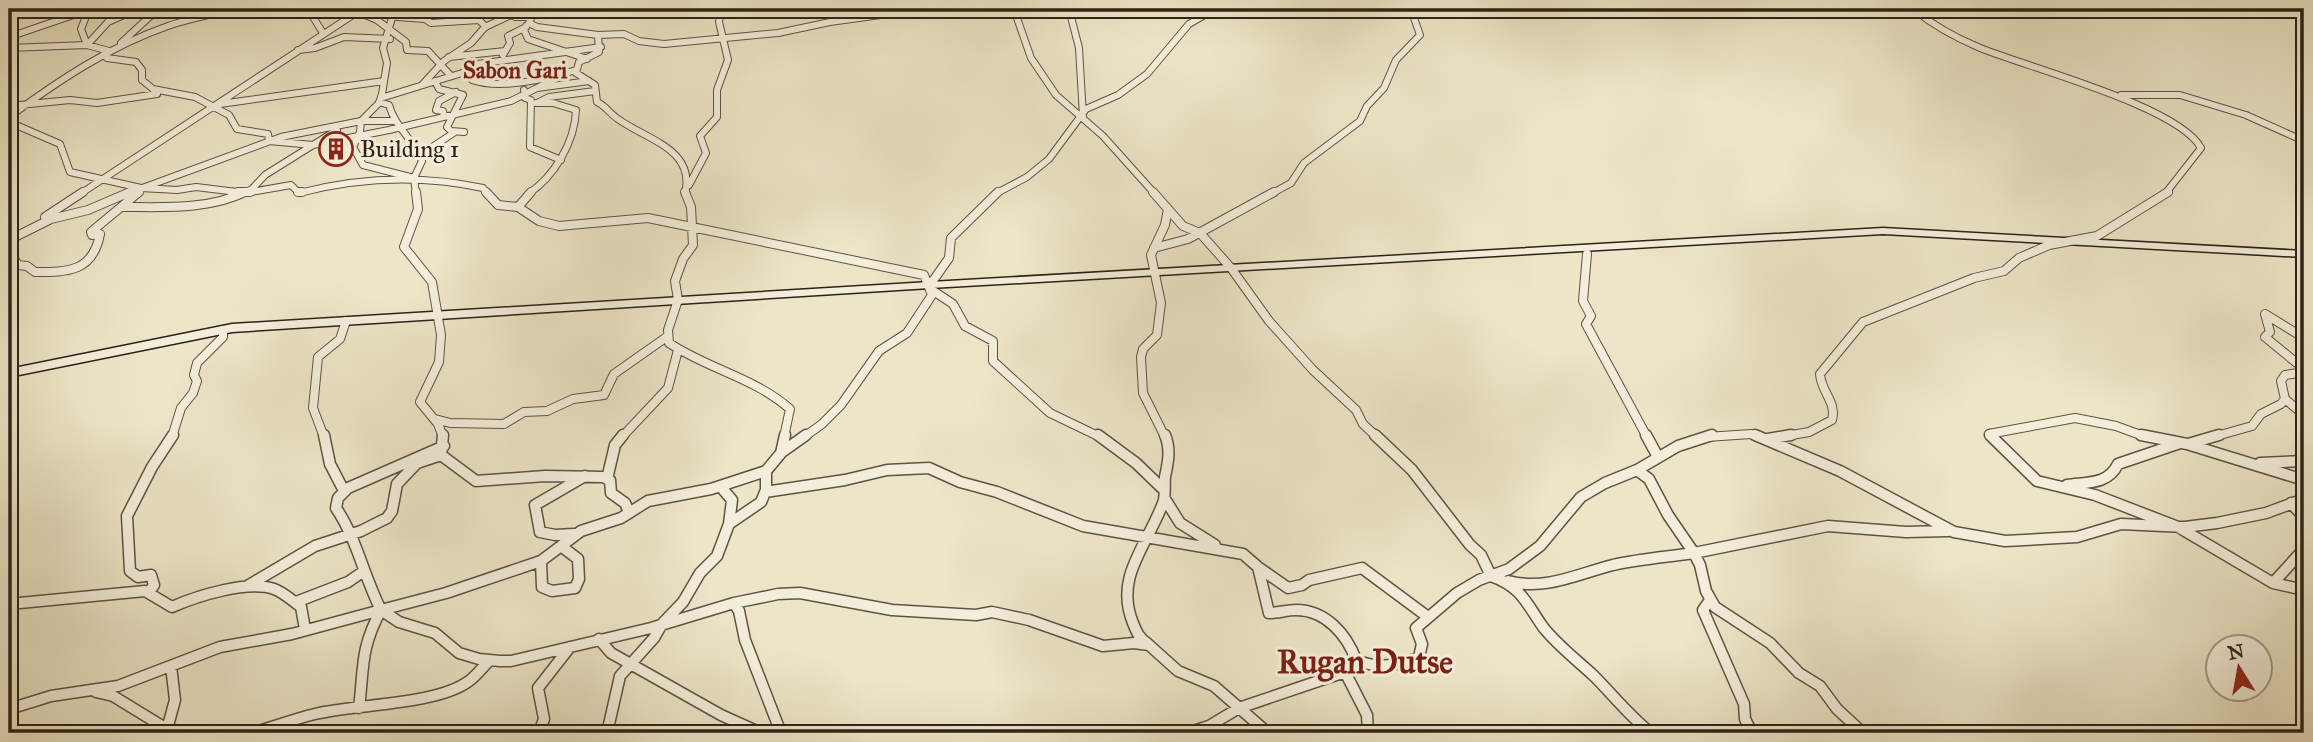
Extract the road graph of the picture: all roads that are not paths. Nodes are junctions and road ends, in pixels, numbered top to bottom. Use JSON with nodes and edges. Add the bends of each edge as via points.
{"nodes":[{"id":1,"x":50,"y":9,"type":"edge"},
{"id":2,"x":90,"y":9,"type":"edge"},
{"id":3,"x":137,"y":9,"type":"edge"},
{"id":4,"x":158,"y":9,"type":"edge"},
{"id":5,"x":237,"y":9,"type":"edge"},
{"id":6,"x":312,"y":9,"type":"edge"},
{"id":7,"x":363,"y":9,"type":"edge"},
{"id":8,"x":411,"y":9,"type":"edge"},
{"id":9,"x":498,"y":9,"type":"edge"},
{"id":10,"x":524,"y":9,"type":"edge"},
{"id":11,"x":535,"y":9,"type":"edge"},
{"id":12,"x":721,"y":9,"type":"edge"},
{"id":13,"x":957,"y":9,"type":"edge"},
{"id":14,"x":1011,"y":9,"type":"edge"},
{"id":15,"x":1069,"y":9,"type":"edge"},
{"id":16,"x":1215,"y":9,"type":"edge"},
{"id":17,"x":1426,"y":9,"type":"edge"},
{"id":18,"x":1906,"y":9,"type":"edge"},
{"id":19,"x":2292,"y":9,"type":"edge"},
{"id":20,"x":1915,"y":10,"type":"edge"},
{"id":21,"x":2304,"y":11,"type":"edge"},
{"id":22,"x":466,"y":12,"type":"dead end"},
{"id":23,"x":396,"y":13,"type":"edge"},
{"id":24,"x":511,"y":14,"type":"junction"},
{"id":25,"x":70,"y":16,"type":"junction"},
{"id":26,"x":466,"y":20,"type":"junction"},
{"id":27,"x":529,"y":22,"type":"junction"},
{"id":28,"x":486,"y":27,"type":"junction"},
{"id":29,"x":323,"y":31,"type":"junction"},
{"id":30,"x":388,"y":35,"type":"junction"},
{"id":31,"x":598,"y":35,"type":"junction"},
{"id":32,"x":9,"y":37,"type":"edge"},
{"id":33,"x":723,"y":38,"type":"junction"},
{"id":34,"x":86,"y":45,"type":"junction"},
{"id":35,"x":118,"y":46,"type":"junction"},
{"id":36,"x":601,"y":47,"type":"junction"},
{"id":37,"x":9,"y":48,"type":"edge"},
{"id":38,"x":296,"y":50,"type":"junction"},
{"id":39,"x":505,"y":51,"type":"junction"},
{"id":40,"x":561,"y":52,"type":"junction"},
{"id":41,"x":107,"y":53,"type":"junction"},
{"id":42,"x":478,"y":54,"type":"junction"},
{"id":43,"x":447,"y":57,"type":"junction"},
{"id":44,"x":586,"y":59,"type":"junction"},
{"id":45,"x":501,"y":60,"type":"junction"},
{"id":46,"x":596,"y":60,"type":"dead end"},
{"id":47,"x":440,"y":62,"type":"junction"},
{"id":48,"x":478,"y":64,"type":"junction"},
{"id":49,"x":576,"y":70,"type":"junction"},
{"id":50,"x":467,"y":71,"type":"junction"},
{"id":51,"x":451,"y":76,"type":"junction"},
{"id":52,"x":559,"y":77,"type":"junction"},
{"id":53,"x":384,"y":81,"type":"junction"},
{"id":54,"x":435,"y":81,"type":"junction"},
{"id":55,"x":589,"y":81,"type":"junction"},
{"id":56,"x":516,"y":84,"type":"junction"},
{"id":57,"x":422,"y":85,"type":"junction"},
{"id":58,"x":534,"y":87,"type":"junction"},
{"id":59,"x":595,"y":91,"type":"junction"},
{"id":60,"x":458,"y":92,"type":"junction"},
{"id":61,"x":162,"y":93,"type":"junction"},
{"id":62,"x":2116,"y":95,"type":"junction"},
{"id":63,"x":531,"y":98,"type":"junction"},
{"id":64,"x":380,"y":100,"type":"junction"},
{"id":65,"x":30,"y":103,"type":"junction"},
{"id":66,"x":9,"y":106,"type":"edge"},
{"id":67,"x":212,"y":106,"type":"junction"},
{"id":68,"x":453,"y":115,"type":"junction"},
{"id":69,"x":1083,"y":116,"type":"junction"},
{"id":70,"x":444,"y":117,"type":"junction"},
{"id":71,"x":9,"y":119,"type":"edge"},
{"id":72,"x":361,"y":121,"type":"junction"},
{"id":73,"x":398,"y":124,"type":"junction"},
{"id":74,"x":346,"y":126,"type":"junction"},
{"id":75,"x":359,"y":135,"type":"junction"},
{"id":76,"x":269,"y":141,"type":"junction"},
{"id":77,"x":2304,"y":141,"type":"edge"},
{"id":78,"x":313,"y":145,"type":"junction"},
{"id":79,"x":421,"y":155,"type":"junction"},
{"id":80,"x":561,"y":160,"type":"junction"},
{"id":81,"x":414,"y":178,"type":"junction"},
{"id":82,"x":101,"y":180,"type":"junction"},
{"id":83,"x":689,"y":184,"type":"junction"},
{"id":84,"x":141,"y":188,"type":"junction"},
{"id":85,"x":245,"y":193,"type":"junction"},
{"id":86,"x":120,"y":207,"type":"junction"},
{"id":87,"x":518,"y":207,"type":"junction"},
{"id":88,"x":1168,"y":209,"type":"junction"},
{"id":89,"x":88,"y":210,"type":"junction"},
{"id":90,"x":693,"y":227,"type":"junction"},
{"id":91,"x":1200,"y":233,"type":"junction"},
{"id":92,"x":2070,"y":240,"type":"junction"},
{"id":93,"x":9,"y":241,"type":"edge"},
{"id":94,"x":1154,"y":248,"type":"junction"},
{"id":95,"x":1587,"y":254,"type":"dead end"},
{"id":96,"x":2304,"y":254,"type":"edge"},
{"id":97,"x":1231,"y":268,"type":"junction"},
{"id":98,"x":1154,"y":272,"type":"junction"},
{"id":99,"x":931,"y":288,"type":"junction"},
{"id":100,"x":678,"y":300,"type":"junction"},
{"id":101,"x":436,"y":315,"type":"junction"},
{"id":102,"x":346,"y":321,"type":"junction"},
{"id":103,"x":223,"y":330,"type":"junction"},
{"id":104,"x":668,"y":336,"type":"junction"},
{"id":105,"x":2304,"y":338,"type":"edge"},
{"id":106,"x":678,"y":350,"type":"junction"},
{"id":107,"x":2304,"y":371,"type":"edge"},
{"id":108,"x":9,"y":373,"type":"edge"},
{"id":109,"x":2285,"y":399,"type":"junction"},
{"id":110,"x":2304,"y":415,"type":"edge"},
{"id":111,"x":435,"y":419,"type":"junction"},
{"id":112,"x":1768,"y":439,"type":"junction"},
{"id":113,"x":2183,"y":444,"type":"junction"},
{"id":114,"x":442,"y":451,"type":"junction"},
{"id":115,"x":780,"y":453,"type":"junction"},
{"id":116,"x":1658,"y":457,"type":"junction"},
{"id":117,"x":2304,"y":461,"type":"edge"},
{"id":118,"x":2255,"y":463,"type":"junction"},
{"id":119,"x":1637,"y":470,"type":"junction"},
{"id":120,"x":766,"y":471,"type":"junction"},
{"id":121,"x":585,"y":476,"type":"junction"},
{"id":122,"x":607,"y":479,"type":"junction"},
{"id":123,"x":2304,"y":480,"type":"edge"},
{"id":124,"x":720,"y":486,"type":"junction"},
{"id":125,"x":2055,"y":488,"type":"junction"},
{"id":126,"x":344,"y":491,"type":"junction"},
{"id":127,"x":765,"y":492,"type":"junction"},
{"id":128,"x":1164,"y":494,"type":"junction"},
{"id":129,"x":2304,"y":499,"type":"edge"},
{"id":130,"x":2291,"y":503,"type":"junction"},
{"id":131,"x":629,"y":512,"type":"junction"},
{"id":132,"x":2304,"y":517,"type":"edge"},
{"id":133,"x":729,"y":524,"type":"junction"},
{"id":134,"x":2178,"y":527,"type":"junction"},
{"id":135,"x":1954,"y":532,"type":"junction"},
{"id":136,"x":577,"y":533,"type":"junction"},
{"id":137,"x":351,"y":535,"type":"junction"},
{"id":138,"x":1149,"y":538,"type":"junction"},
{"id":139,"x":561,"y":546,"type":"junction"},
{"id":140,"x":1219,"y":548,"type":"junction"},
{"id":141,"x":2304,"y":549,"type":"edge"},
{"id":142,"x":1694,"y":552,"type":"junction"},
{"id":143,"x":541,"y":561,"type":"junction"},
{"id":144,"x":1258,"y":567,"type":"junction"},
{"id":145,"x":364,"y":571,"type":"junction"},
{"id":146,"x":1491,"y":576,"type":"junction"},
{"id":147,"x":1507,"y":581,"type":"junction"},
{"id":148,"x":2273,"y":583,"type":"junction"},
{"id":149,"x":241,"y":588,"type":"junction"},
{"id":150,"x":2304,"y":590,"type":"edge"},
{"id":151,"x":149,"y":591,"type":"junction"},
{"id":152,"x":1710,"y":600,"type":"junction"},
{"id":153,"x":296,"y":602,"type":"junction"},
{"id":154,"x":734,"y":603,"type":"junction"},
{"id":155,"x":9,"y":604,"type":"edge"},
{"id":156,"x":381,"y":610,"type":"junction"},
{"id":157,"x":1428,"y":617,"type":"junction"},
{"id":158,"x":662,"y":624,"type":"junction"},
{"id":159,"x":305,"y":629,"type":"junction"},
{"id":160,"x":599,"y":639,"type":"junction"},
{"id":161,"x":1149,"y":645,"type":"junction"},
{"id":162,"x":570,"y":647,"type":"junction"},
{"id":163,"x":1356,"y":660,"type":"junction"},
{"id":164,"x":488,"y":662,"type":"junction"},
{"id":165,"x":633,"y":664,"type":"junction"},
{"id":166,"x":171,"y":666,"type":"junction"},
{"id":167,"x":1345,"y":672,"type":"junction"},
{"id":168,"x":91,"y":691,"type":"junction"},
{"id":169,"x":359,"y":708,"type":"junction"},
{"id":170,"x":1239,"y":708,"type":"junction"},
{"id":171,"x":9,"y":709,"type":"edge"},
{"id":172,"x":165,"y":733,"type":"edge"},
{"id":173,"x":252,"y":733,"type":"edge"},
{"id":174,"x":539,"y":733,"type":"edge"},
{"id":175,"x":607,"y":733,"type":"edge"},
{"id":176,"x":761,"y":733,"type":"edge"},
{"id":177,"x":781,"y":733,"type":"edge"},
{"id":178,"x":1187,"y":733,"type":"edge"},
{"id":179,"x":1268,"y":733,"type":"edge"},
{"id":180,"x":1368,"y":733,"type":"edge"},
{"id":181,"x":1651,"y":733,"type":"edge"},
{"id":182,"x":1752,"y":733,"type":"edge"},
{"id":183,"x":1863,"y":733,"type":"edge"}],
"edges":[{"from":1,"to":25,"type":"street"},
{"from":2,"to":25,"type":"street"},
{"from":2,"to":34,"type":"street","via":[[81,29]]},
{"from":3,"to":34,"type":"street","via":[[108,22]]},
{"from":4,"to":35,"type":"street"},
{"from":5,"to":35,"type":"street","via":[[179,22]]},
{"from":6,"to":29,"type":"street"},
{"from":7,"to":29,"type":"street"},
{"from":7,"to":30,"type":"street"},
{"from":8,"to":23,"type":"street"},
{"from":9,"to":24,"type":"street"},
{"from":10,"to":24,"type":"street"},
{"from":11,"to":27,"type":"street"},
{"from":12,"to":33,"type":"street"},
{"from":13,"to":33,"type":"street","via":[[902,12]]},
{"from":14,"to":69,"type":"street","via":[[1038,71],[1056,94]]},
{"from":15,"to":69,"type":"street","via":[[1079,48]]},
{"from":16,"to":69,"type":"street","via":[[1189,23],[1147,74],[1118,95],[1086,109]]},
{"from":17,"to":91,"type":"street","via":[[1413,15],[1420,35],[1396,60],[1384,88],[1353,128],[1304,163],[1291,183]]},
{"from":18,"to":20,"type":"street"},
{"from":19,"to":21,"type":"street"},
{"from":20,"to":62,"type":"street","via":[[1933,24],[2008,59]]},
{"from":22,"to":26,"type":"street"},
{"from":23,"to":26,"type":"street","via":[[431,23]]},
{"from":23,"to":30,"type":"street"},
{"from":24,"to":27,"type":"street"},
{"from":24,"to":28,"type":"street"},
{"from":25,"to":32,"type":"street"},
{"from":26,"to":28,"type":"street","via":[[480,20]]},
{"from":27,"to":31,"type":"street","via":[[555,32]]},
{"from":27,"to":39,"type":"street","via":[[508,36]]},
{"from":27,"to":40,"type":"street","via":[[524,30],[528,39]]},
{"from":28,"to":43,"type":"street","via":[[472,36],[471,44]]},
{"from":29,"to":38,"type":"street"},
{"from":30,"to":38,"type":"street","via":[[344,37]]},
{"from":30,"to":47,"type":"street","via":[[405,42],[407,50],[428,51]]},
{"from":30,"to":53,"type":"street","via":[[383,48],[387,63]]},
{"from":31,"to":33,"type":"street","via":[[624,34],[664,44]]},
{"from":31,"to":36,"type":"street"},
{"from":33,"to":83,"type":"street","via":[[728,60],[717,90],[717,117],[700,136],[706,153]]},
{"from":34,"to":37,"type":"street"},
{"from":34,"to":41,"type":"street"},
{"from":35,"to":41,"type":"street"},
{"from":36,"to":40,"type":"street"},
{"from":36,"to":44,"type":"street"},
{"from":38,"to":67,"type":"street"},
{"from":39,"to":42,"type":"street"},
{"from":39,"to":45,"type":"street"},
{"from":40,"to":44,"type":"street"},
{"from":40,"to":45,"type":"street"},
{"from":41,"to":61,"type":"street","via":[[107,58],[136,62],[146,86]]},
{"from":41,"to":65,"type":"street"},
{"from":42,"to":43,"type":"street"},
{"from":42,"to":48,"type":"street"},
{"from":43,"to":47,"type":"street"},
{"from":44,"to":46,"type":"street"},
{"from":44,"to":49,"type":"street"},
{"from":45,"to":48,"type":"street"},
{"from":47,"to":51,"type":"street"},
{"from":47,"to":57,"type":"street"},
{"from":48,"to":50,"type":"street"},
{"from":49,"to":52,"type":"street"},
{"from":49,"to":55,"type":"street"},
{"from":50,"to":51,"type":"street"},
{"from":50,"to":56,"type":"street","via":[[479,84]]},
{"from":51,"to":54,"type":"street"},
{"from":52,"to":56,"type":"street"},
{"from":52,"to":58,"type":"street"},
{"from":53,"to":64,"type":"street"},
{"from":53,"to":67,"type":"street"},
{"from":54,"to":57,"type":"street"},
{"from":54,"to":60,"type":"street","via":[[440,89]]},
{"from":55,"to":58,"type":"street"},
{"from":55,"to":59,"type":"street"},
{"from":56,"to":58,"type":"street"},
{"from":56,"to":63,"type":"street"},
{"from":57,"to":64,"type":"street"},
{"from":58,"to":63,"type":"street"},
{"from":59,"to":63,"type":"street"},
{"from":59,"to":83,"type":"street","via":[[595,100],[614,117],[673,153],[685,167]]},
{"from":60,"to":68,"type":"street","via":[[463,98]]},
{"from":60,"to":70,"type":"street","via":[[439,101],[436,110],[443,111]]},
{"from":61,"to":65,"type":"street","via":[[97,103],[77,99]]},
{"from":61,"to":67,"type":"street","via":[[191,95]]},
{"from":62,"to":77,"type":"street","via":[[2180,95],[2246,115]]},
{"from":62,"to":92,"type":"street","via":[[2178,126],[2201,148],[2172,182],[2170,191],[2102,233]]},
{"from":63,"to":68,"type":"street"},
{"from":63,"to":80,"type":"street","via":[[530,146]]},
{"from":63,"to":80,"type":"street","via":[[576,110]]},
{"from":64,"to":72,"type":"street"},
{"from":64,"to":73,"type":"street","via":[[389,105]]},
{"from":65,"to":66,"type":"street"},
{"from":65,"to":71,"type":"street"},
{"from":67,"to":76,"type":"street","via":[[234,119],[237,129],[268,134]]},
{"from":67,"to":82,"type":"street"},
{"from":68,"to":70,"type":"street"},
{"from":68,"to":79,"type":"street","via":[[447,127],[459,132]]},
{"from":69,"to":88,"type":"street"},
{"from":69,"to":99,"type":"street","via":[[1049,159],[996,193],[951,238],[949,258]]},
{"from":70,"to":73,"type":"street"},
{"from":71,"to":82,"type":"street","via":[[60,144],[67,171]]},
{"from":72,"to":73,"type":"street"},
{"from":72,"to":74,"type":"street"},
{"from":72,"to":75,"type":"street"},
{"from":73,"to":75,"type":"street"},
{"from":73,"to":79,"type":"street"},
{"from":74,"to":76,"type":"street"},
{"from":74,"to":78,"type":"street"},
{"from":75,"to":78,"type":"street"},
{"from":75,"to":81,"type":"street","via":[[352,147],[363,165]]},
{"from":76,"to":78,"type":"street"},
{"from":76,"to":84,"type":"street"},
{"from":78,"to":85,"type":"street"},
{"from":79,"to":81,"type":"street"},
{"from":80,"to":87,"type":"street"},
{"from":81,"to":85,"type":"street","via":[[299,193],[291,185]]},
{"from":81,"to":87,"type":"street","via":[[480,187],[498,205]]},
{"from":81,"to":101,"type":"street","via":[[418,209],[404,247],[432,282]]},
{"from":82,"to":84,"type":"street"},
{"from":82,"to":89,"type":"street","via":[[9,240],[51,219]]},
{"from":83,"to":90,"type":"street","via":[[685,193]]},
{"from":84,"to":85,"type":"street","via":[[196,187]]},
{"from":84,"to":86,"type":"street","via":[[132,202]]},
{"from":84,"to":89,"type":"street"},
{"from":85,"to":86,"type":"street","via":[[185,206]]},
{"from":86,"to":89,"type":"street"},
{"from":86,"to":93,"type":"street","via":[[91,232],[100,234],[99,249],[75,269],[35,272],[18,265]]},
{"from":87,"to":90,"type":"street","via":[[539,221],[559,226],[643,218]]},
{"from":88,"to":91,"type":"street","via":[[1183,226]]},
{"from":88,"to":94,"type":"street"},
{"from":90,"to":99,"type":"street","via":[[916,272]]},
{"from":90,"to":100,"type":"street","via":[[693,245],[674,281]]},
{"from":91,"to":94,"type":"street"},
{"from":91,"to":97,"type":"street"},
{"from":92,"to":96,"type":"main road"},
{"from":92,"to":97,"type":"main road","via":[[1883,231]]},
{"from":92,"to":112,"type":"street","via":[[2038,249],[2004,271],[1974,278],[1863,322],[1820,374],[1821,386],[1834,406],[1832,420],[1809,432]]},
{"from":94,"to":98,"type":"street","via":[[1150,255]]},
{"from":95,"to":116,"type":"street","via":[[1583,301],[1591,316],[1586,324]]},
{"from":97,"to":98,"type":"main road"},
{"from":97,"to":146,"type":"street","via":[[1269,321],[1356,410],[1363,424],[1412,470],[1481,555]]},
{"from":98,"to":99,"type":"main road"},
{"from":98,"to":128,"type":"street","via":[[1161,303],[1157,335],[1143,349],[1142,373],[1143,393],[1167,440]]},
{"from":99,"to":100,"type":"main road"},
{"from":99,"to":115,"type":"street","via":[[915,323],[879,351],[841,405]]},
{"from":99,"to":128,"type":"street","via":[[961,312],[965,326],[993,341],[993,361],[1026,393],[1050,413],[1092,431],[1136,463]]},
{"from":100,"to":101,"type":"main road"},
{"from":100,"to":104,"type":"street"},
{"from":101,"to":102,"type":"main road"},
{"from":101,"to":111,"type":"street","via":[[441,352],[419,402]]},
{"from":102,"to":103,"type":"main road"},
{"from":102,"to":126,"type":"street","via":[[340,339],[318,357],[313,408],[330,464]]},
{"from":103,"to":108,"type":"main road"},
{"from":103,"to":151,"type":"street","via":[[223,337],[197,363],[193,393],[127,516],[130,571],[138,577],[151,575]]},
{"from":104,"to":106,"type":"street"},
{"from":104,"to":111,"type":"street","via":[[614,374],[604,395],[573,399],[547,411],[524,412],[504,424]]},
{"from":105,"to":107,"type":"street","via":[[2265,314],[2270,332],[2264,337]]},
{"from":106,"to":115,"type":"street","via":[[778,396],[790,409]]},
{"from":106,"to":122,"type":"street","via":[[668,388],[615,445]]},
{"from":107,"to":109,"type":"street","via":[[2281,378]]},
{"from":109,"to":110,"type":"street"},
{"from":109,"to":113,"type":"street","via":[[2261,414],[2252,426]]},
{"from":111,"to":114,"type":"street","via":[[441,430]]},
{"from":112,"to":116,"type":"street","via":[[1751,434],[1712,435]]},
{"from":112,"to":135,"type":"street"},
{"from":113,"to":118,"type":"street"},
{"from":113,"to":125,"type":"street","via":[[2118,464],[2113,476],[2102,481]]},
{"from":113,"to":125,"type":"street","via":[[2075,418],[1990,433],[2030,477]]},
{"from":114,"to":121,"type":"street","via":[[476,481]]},
{"from":114,"to":126,"type":"street"},
{"from":114,"to":137,"type":"street","via":[[418,462],[397,484],[394,508],[388,516]]},
{"from":115,"to":120,"type":"street"},
{"from":116,"to":119,"type":"street"},
{"from":117,"to":118,"type":"street"},
{"from":118,"to":123,"type":"street"},
{"from":119,"to":142,"type":"street","via":[[1649,479]]},
{"from":119,"to":146,"type":"street","via":[[1581,497],[1540,546]]},
{"from":120,"to":124,"type":"street"},
{"from":120,"to":127,"type":"street"},
{"from":121,"to":122,"type":"street"},
{"from":121,"to":136,"type":"street","via":[[534,505],[540,531]]},
{"from":122,"to":131,"type":"street","via":[[611,493]]},
{"from":124,"to":131,"type":"street","via":[[656,498]]},
{"from":124,"to":133,"type":"street","via":[[732,500]]},
{"from":125,"to":134,"type":"street","via":[[2086,492]]},
{"from":126,"to":137,"type":"street","via":[[336,508]]},
{"from":127,"to":133,"type":"street","via":[[758,506]]},
{"from":127,"to":138,"type":"street","via":[[887,470],[929,468],[1069,522]]},
{"from":128,"to":138,"type":"street"},
{"from":128,"to":140,"type":"street","via":[[1185,530]]},
{"from":129,"to":130,"type":"street"},
{"from":130,"to":132,"type":"street"},
{"from":130,"to":134,"type":"street","via":[[2246,518]]},
{"from":131,"to":136,"type":"street"},
{"from":133,"to":158,"type":"street","via":[[717,556]]},
{"from":134,"to":135,"type":"street","via":[[2121,524],[2077,537],[2019,541]]},
{"from":134,"to":148,"type":"street"},
{"from":135,"to":142,"type":"street","via":[[1828,526]]},
{"from":136,"to":139,"type":"street"},
{"from":137,"to":145,"type":"street"},
{"from":137,"to":149,"type":"street","via":[[313,547],[280,570]]},
{"from":138,"to":140,"type":"street"},
{"from":138,"to":161,"type":"street","via":[[1129,573],[1126,606],[1139,638]]},
{"from":139,"to":143,"type":"street"},
{"from":139,"to":143,"type":"street","via":[[578,559],[575,588],[552,591],[542,587]]},
{"from":140,"to":144,"type":"street","via":[[1243,554]]},
{"from":141,"to":148,"type":"street"},
{"from":142,"to":147,"type":"street","via":[[1614,565],[1558,583],[1518,585]]},
{"from":142,"to":152,"type":"street"},
{"from":143,"to":156,"type":"street"},
{"from":144,"to":157,"type":"street","via":[[1288,588],[1362,568]]},
{"from":144,"to":163,"type":"street","via":[[1269,613],[1298,610],[1329,620]]},
{"from":145,"to":153,"type":"street","via":[[343,586]]},
{"from":145,"to":156,"type":"street"},
{"from":146,"to":147,"type":"street"},
{"from":146,"to":157,"type":"street","via":[[1457,593]]},
{"from":147,"to":181,"type":"street","via":[[1543,627]]},
{"from":148,"to":150,"type":"street"},
{"from":149,"to":151,"type":"street","via":[[197,596],[172,607]]},
{"from":149,"to":153,"type":"street","via":[[275,589]]},
{"from":151,"to":155,"type":"street"},
{"from":152,"to":182,"type":"street","via":[[1703,610]]},
{"from":152,"to":183,"type":"street","via":[[1820,686]]},
{"from":153,"to":159,"type":"street"},
{"from":154,"to":158,"type":"street"},
{"from":154,"to":161,"type":"street","via":[[800,593],[892,610],[992,612],[1103,646]]},
{"from":154,"to":177,"type":"street"},
{"from":156,"to":159,"type":"street"},
{"from":156,"to":164,"type":"street","via":[[412,628],[435,633],[442,646]]},
{"from":156,"to":169,"type":"street","via":[[362,653]]},
{"from":157,"to":163,"type":"street","via":[[1416,628],[1422,644],[1419,657],[1366,665]]},
{"from":158,"to":160,"type":"street"},
{"from":158,"to":165,"type":"street"},
{"from":159,"to":166,"type":"street","via":[[220,647]]},
{"from":160,"to":162,"type":"street"},
{"from":160,"to":165,"type":"street","via":[[611,653]]},
{"from":161,"to":170,"type":"street","via":[[1178,671],[1214,686]]},
{"from":162,"to":164,"type":"street","via":[[527,659]]},
{"from":162,"to":174,"type":"street","via":[[538,688],[544,719]]},
{"from":163,"to":167,"type":"street"},
{"from":164,"to":169,"type":"street","via":[[468,682],[451,690]]},
{"from":165,"to":175,"type":"street","via":[[621,676]]},
{"from":165,"to":176,"type":"street"},
{"from":166,"to":168,"type":"street"},
{"from":166,"to":172,"type":"street","via":[[175,700]]},
{"from":167,"to":170,"type":"street"},
{"from":167,"to":180,"type":"street","via":[[1345,679],[1362,701]]},
{"from":168,"to":171,"type":"street","via":[[51,696]]},
{"from":168,"to":172,"type":"street","via":[[113,696],[162,726]]},
{"from":169,"to":173,"type":"street","via":[[315,714]]},
{"from":170,"to":178,"type":"street"},
{"from":170,"to":179,"type":"street"}]}
